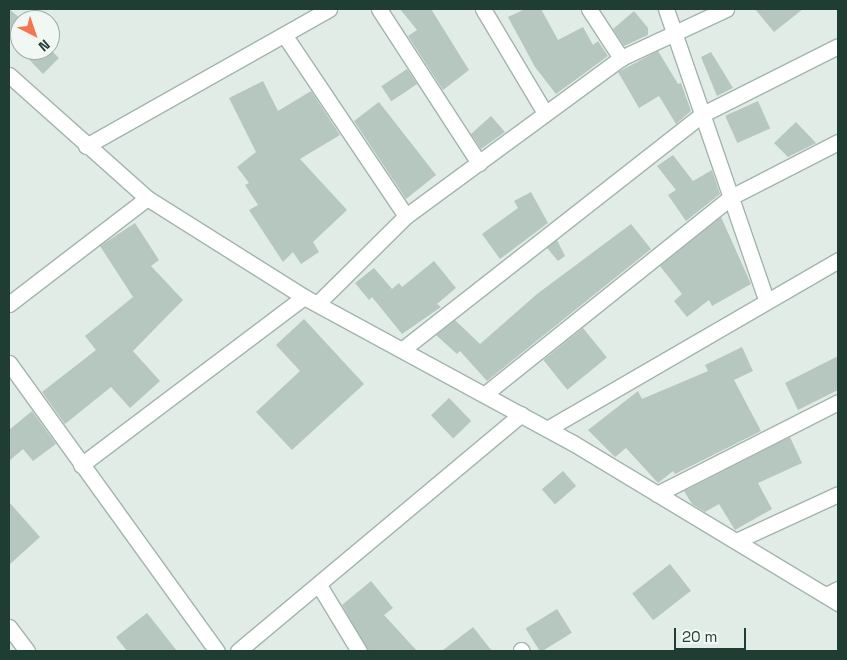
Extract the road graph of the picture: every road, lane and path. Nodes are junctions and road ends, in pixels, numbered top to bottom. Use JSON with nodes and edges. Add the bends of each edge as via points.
{"nodes":[{"id":1,"x":329,"y":9,"type":"edge"},
{"id":2,"x":379,"y":9,"type":"edge"},
{"id":3,"x":484,"y":9,"type":"edge"},
{"id":4,"x":590,"y":9,"type":"edge"},
{"id":5,"x":666,"y":9,"type":"edge"},
{"id":6,"x":726,"y":9,"type":"edge"},
{"id":7,"x":676,"y":35,"type":"junction"},
{"id":8,"x":285,"y":36,"type":"junction"},
{"id":9,"x":838,"y":46,"type":"edge"},
{"id":10,"x":621,"y":58,"type":"junction"},
{"id":11,"x":9,"y":75,"type":"edge"},
{"id":12,"x":546,"y":113,"type":"junction"},
{"id":13,"x":703,"y":114,"type":"junction"},
{"id":14,"x":838,"y":142,"type":"edge"},
{"id":15,"x":86,"y":146,"type":"junction"},
{"id":16,"x":479,"y":163,"type":"junction"},
{"id":17,"x":147,"y":198,"type":"junction"},
{"id":18,"x":731,"y":198,"type":"junction"},
{"id":19,"x":406,"y":216,"type":"junction"},
{"id":20,"x":838,"y":260,"type":"edge"},
{"id":21,"x":766,"y":299,"type":"junction"},
{"id":22,"x":311,"y":300,"type":"junction"},
{"id":23,"x":9,"y":304,"type":"edge"},
{"id":24,"x":403,"y":349,"type":"junction"},
{"id":25,"x":9,"y":363,"type":"edge"},
{"id":26,"x":485,"y":394,"type":"junction"},
{"id":27,"x":838,"y":402,"type":"edge"},
{"id":28,"x":521,"y":414,"type":"junction"},
{"id":29,"x":547,"y":429,"type":"junction"},
{"id":30,"x":81,"y":465,"type":"junction"},
{"id":31,"x":657,"y":494,"type":"junction"},
{"id":32,"x":838,"y":494,"type":"edge"},
{"id":33,"x":736,"y":541,"type":"junction"},
{"id":34,"x":319,"y":584,"type":"junction"},
{"id":35,"x":834,"y":596,"type":"edge"},
{"id":36,"x":9,"y":627,"type":"edge"},
{"id":37,"x":27,"y":651,"type":"edge"},
{"id":38,"x":217,"y":651,"type":"edge"},
{"id":39,"x":238,"y":651,"type":"edge"},
{"id":40,"x":359,"y":651,"type":"edge"}],
"edges":[{"from":1,"to":8,"type":"street"},
{"from":2,"to":16,"type":"street"},
{"from":3,"to":12,"type":"street"},
{"from":4,"to":10,"type":"street"},
{"from":5,"to":7,"type":"street"},
{"from":6,"to":7,"type":"street"},
{"from":7,"to":10,"type":"street"},
{"from":7,"to":13,"type":"street"},
{"from":8,"to":15,"type":"street"},
{"from":8,"to":19,"type":"street"},
{"from":9,"to":13,"type":"street"},
{"from":10,"to":12,"type":"street"},
{"from":11,"to":15,"type":"street"},
{"from":12,"to":16,"type":"street"},
{"from":13,"to":18,"type":"street"},
{"from":13,"to":24,"type":"street"},
{"from":14,"to":18,"type":"street"},
{"from":15,"to":17,"type":"street"},
{"from":16,"to":19,"type":"street"},
{"from":17,"to":22,"type":"street"},
{"from":17,"to":23,"type":"street"},
{"from":18,"to":21,"type":"street"},
{"from":18,"to":26,"type":"street"},
{"from":19,"to":22,"type":"street"},
{"from":20,"to":21,"type":"street"},
{"from":21,"to":29,"type":"street"},
{"from":22,"to":24,"type":"street"},
{"from":22,"to":30,"type":"street"},
{"from":24,"to":26,"type":"street"},
{"from":25,"to":30,"type":"street"},
{"from":26,"to":28,"type":"street"},
{"from":27,"to":31,"type":"street"},
{"from":28,"to":29,"type":"street"},
{"from":28,"to":34,"type":"street"},
{"from":29,"to":31,"type":"street"},
{"from":30,"to":38,"type":"street"},
{"from":31,"to":33,"type":"street"},
{"from":32,"to":33,"type":"street"},
{"from":33,"to":35,"type":"street"},
{"from":34,"to":39,"type":"street"},
{"from":34,"to":40,"type":"street"},
{"from":36,"to":37,"type":"street"}]}
